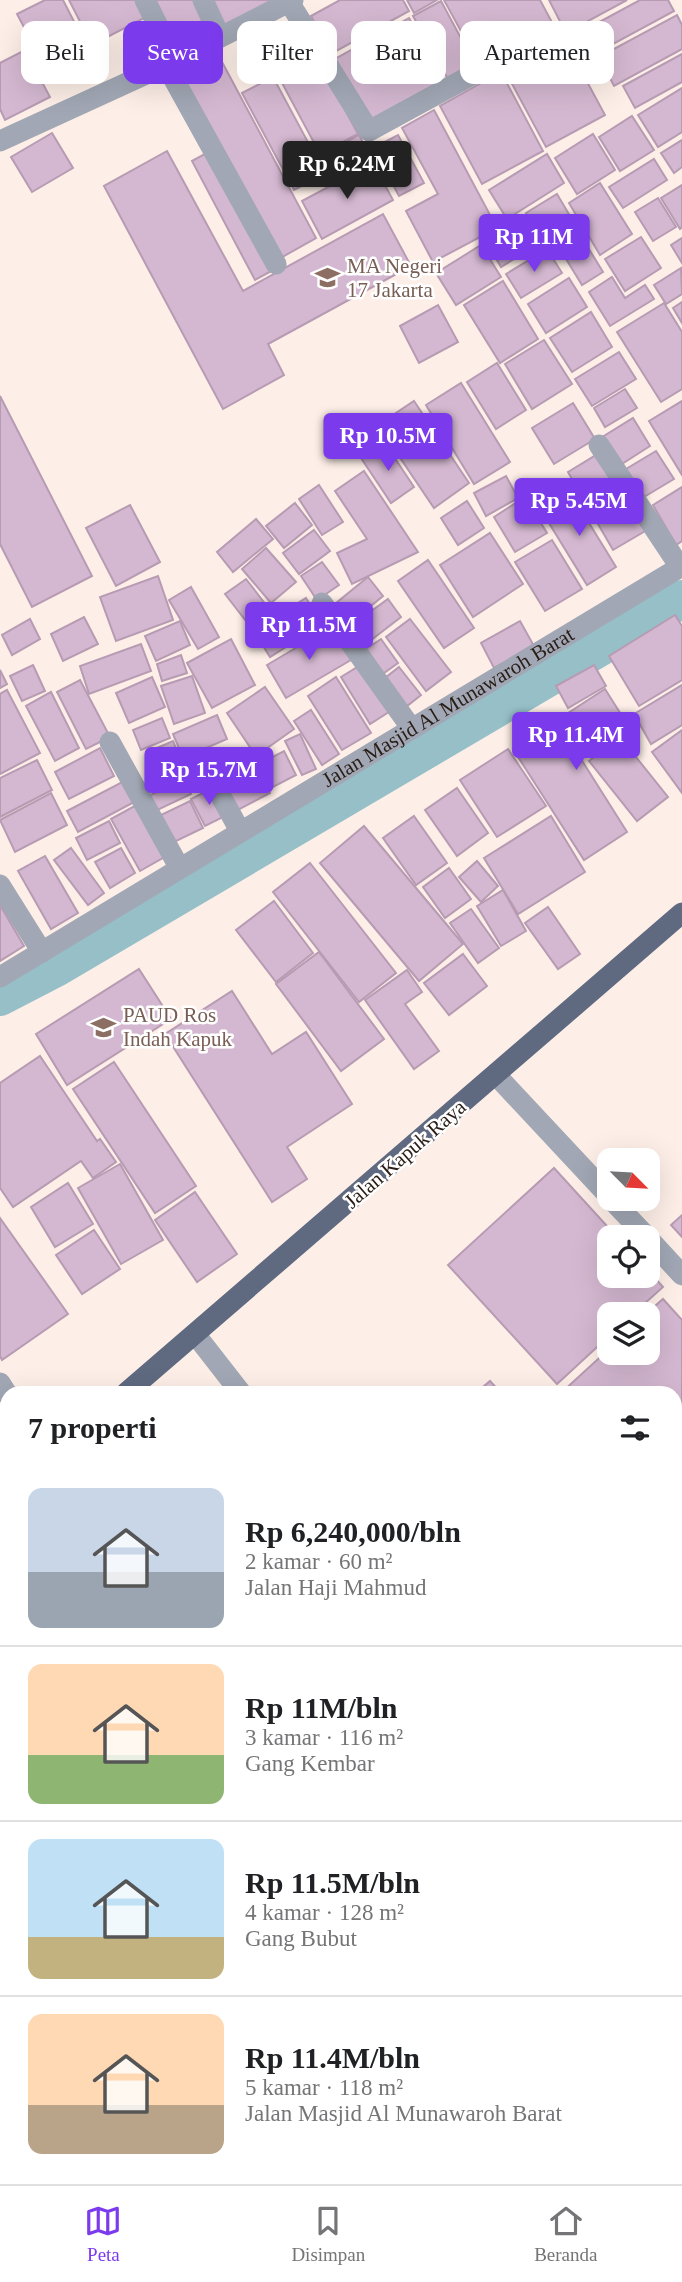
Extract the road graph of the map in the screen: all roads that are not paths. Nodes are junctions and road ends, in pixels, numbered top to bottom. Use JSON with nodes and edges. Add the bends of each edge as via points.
{"nodes":[{"id":1,"x":145,"y":0,"type":"edge"},
{"id":2,"x":203,"y":0,"type":"edge"},
{"id":3,"x":291,"y":1,"type":"edge"},
{"id":4,"x":154,"y":21,"type":"edge"},
{"id":5,"x":213,"y":21,"type":"edge"},
{"id":6,"x":223,"y":35,"type":"edge"},
{"id":7,"x":460,"y":81,"type":"edge"},
{"id":8,"x":123,"y":84,"type":"edge"},
{"id":9,"x":182,"y":84,"type":"edge"},
{"id":10,"x":0,"y":141,"type":"edge"},
{"id":11,"x":276,"y":264,"type":"dead end"},
{"id":12,"x":599,"y":445,"type":"dead end"},
{"id":13,"x":681,"y":566,"type":"edge"},
{"id":14,"x":322,"y":603,"type":"dead end"},
{"id":15,"x":412,"y":729,"type":"junction"},
{"id":16,"x":110,"y":742,"type":"dead end"},
{"id":17,"x":201,"y":760,"type":"dead end"},
{"id":18,"x":240,"y":831,"type":"junction"},
{"id":19,"x":179,"y":867,"type":"junction"},
{"id":20,"x":0,"y":886,"type":"edge"},
{"id":21,"x":682,"y":913,"type":"edge"},
{"id":22,"x":42,"y":952,"type":"junction"},
{"id":23,"x":0,"y":977,"type":"edge"},
{"id":24,"x":496,"y":1075,"type":"junction"},
{"id":25,"x":597,"y":1183,"type":"edge"},
{"id":26,"x":623,"y":1211,"type":"edge"},
{"id":27,"x":635,"y":1225,"type":"edge"},
{"id":28,"x":660,"y":1252,"type":"edge"},
{"id":29,"x":682,"y":1275,"type":"edge"},
{"id":30,"x":195,"y":1334,"type":"junction"},
{"id":31,"x":133,"y":1386,"type":"edge"},
{"id":32,"x":236,"y":1386,"type":"edge"}],
"edges":[{"from":1,"to":4,"type":"street"},
{"from":2,"to":5,"type":"street"},
{"from":3,"to":6,"type":"street"},
{"from":3,"to":7,"type":"street","via":[[369,131]]},
{"from":8,"to":10,"type":"street"},
{"from":9,"to":11,"type":"street"},
{"from":12,"to":13,"type":"street"},
{"from":13,"to":15,"type":"street","name":"Jalan Masjid Al Munawaroh Barat"},
{"from":14,"to":15,"type":"street"},
{"from":15,"to":18,"type":"street","name":"Jalan Masjid Al Munawaroh Barat"},
{"from":16,"to":19,"type":"street"},
{"from":17,"to":18,"type":"street"},
{"from":18,"to":19,"type":"street","name":"Jalan Masjid Al Munawaroh Barat"},
{"from":19,"to":22,"type":"street","name":"Jalan Masjid Al Munawaroh Barat"},
{"from":20,"to":22,"type":"street"},
{"from":21,"to":24,"type":"main road","name":"Jalan Kapuk Raya"},
{"from":22,"to":23,"type":"street","name":"Jalan Masjid Al Munawaroh Barat"},
{"from":24,"to":25,"type":"street"},
{"from":24,"to":30,"type":"main road","name":"Jalan Kapuk Raya"},
{"from":26,"to":27,"type":"street"},
{"from":28,"to":29,"type":"street"},
{"from":30,"to":31,"type":"main road","name":"Jalan Kapuk Raya"},
{"from":30,"to":32,"type":"street"}]}
